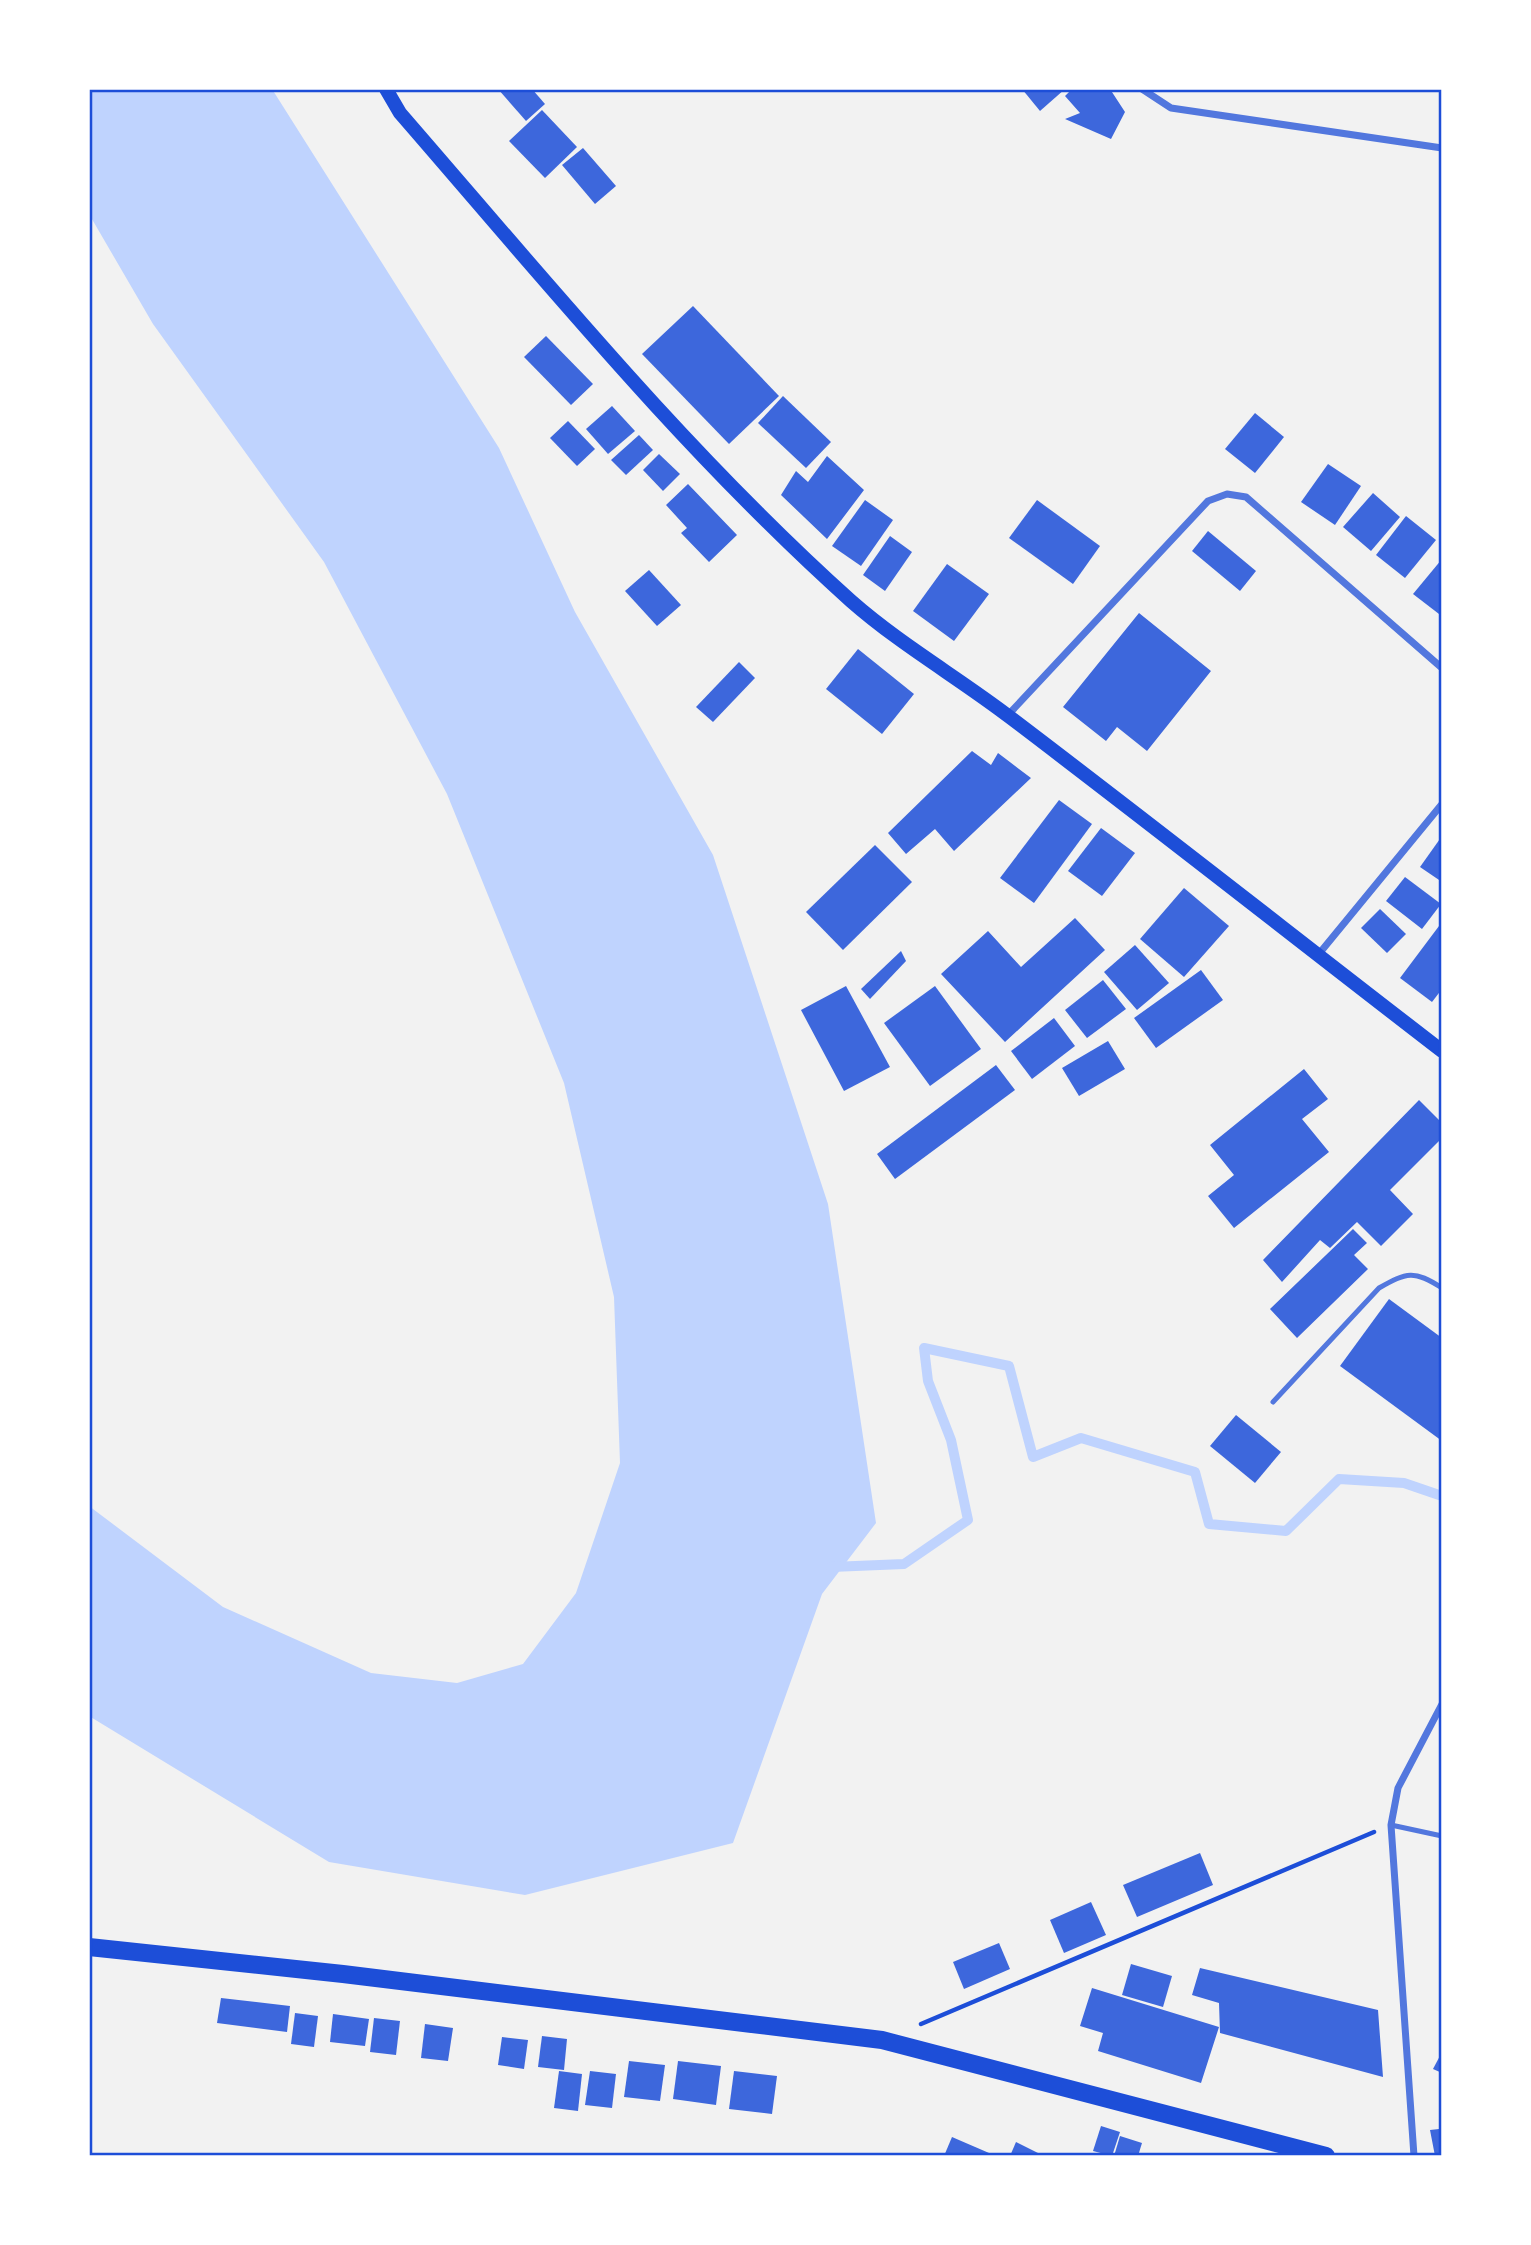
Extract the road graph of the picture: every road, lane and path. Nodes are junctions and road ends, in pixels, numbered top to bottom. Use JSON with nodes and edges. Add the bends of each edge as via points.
{"nodes":[{"id":1,"x":386,"y":89,"type":"edge"},
{"id":2,"x":1142,"y":89,"type":"edge"},
{"id":3,"x":1442,"y":148,"type":"edge"},
{"id":4,"x":1442,"y":668,"type":"edge"},
{"id":5,"x":1008,"y":715,"type":"junction"},
{"id":6,"x":1442,"y":804,"type":"edge"},
{"id":7,"x":1318,"y":956,"type":"junction"},
{"id":8,"x":1442,"y":1051,"type":"edge"},
{"id":9,"x":1442,"y":1288,"type":"edge"},
{"id":10,"x":1273,"y":1402,"type":"dead end"},
{"id":11,"x":1442,"y":1704,"type":"edge"},
{"id":12,"x":1391,"y":1825,"type":"junction"},
{"id":13,"x":1442,"y":1836,"type":"edge"},
{"id":14,"x":89,"y":1947,"type":"edge"},
{"id":15,"x":920,"y":2024,"type":"dead end"},
{"id":16,"x":1326,"y":2156,"type":"edge"},
{"id":17,"x":1414,"y":2156,"type":"edge"}],
"edges":[{"from":1,"to":5,"type":"main road","via":[[400,113],[587,328],[746,500],[877,623]]},
{"from":2,"to":3,"type":"street","via":[[1171,108]]},
{"from":4,"to":5,"type":"street","via":[[1246,497],[1227,494],[1209,501]]},
{"from":5,"to":7,"type":"main road"},
{"from":6,"to":7,"type":"street"},
{"from":7,"to":8,"type":"main road"},
{"from":9,"to":10,"type":"lane","via":[[1423,1276],[1401,1275],[1379,1288]]},
{"from":11,"to":12,"type":"street","via":[[1398,1788]]},
{"from":12,"to":13,"type":"lane"},
{"from":12,"to":15,"type":"path"},
{"from":12,"to":17,"type":"street"},
{"from":14,"to":16,"type":"main road","via":[[881,2040]]}]}
